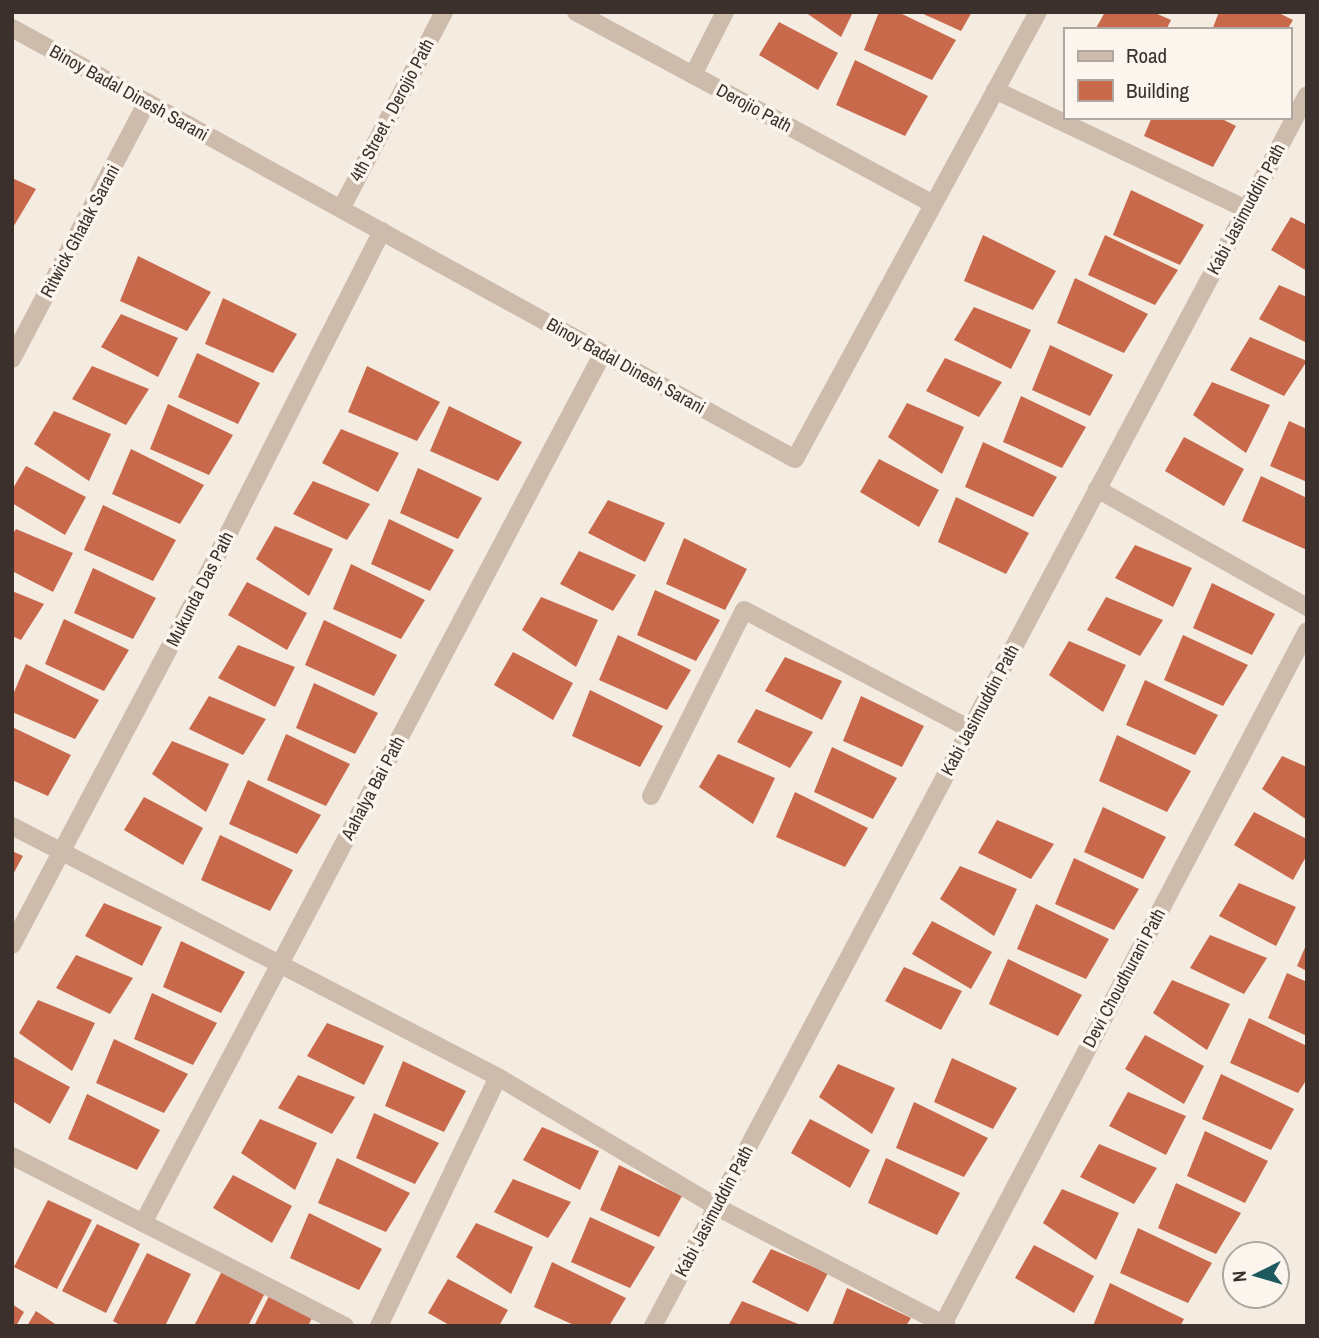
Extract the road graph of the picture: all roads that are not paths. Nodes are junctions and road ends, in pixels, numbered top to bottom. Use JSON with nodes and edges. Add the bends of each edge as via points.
{"nodes":[{"id":1,"x":444,"y":12,"type":"edge"},
{"id":2,"x":576,"y":12,"type":"edge"},
{"id":3,"x":725,"y":12,"type":"edge"},
{"id":4,"x":1038,"y":12,"type":"edge"},
{"id":5,"x":12,"y":28,"type":"edge"},
{"id":6,"x":693,"y":75,"type":"junction"},
{"id":7,"x":995,"y":90,"type":"junction"},
{"id":8,"x":1307,"y":95,"type":"edge"},
{"id":9,"x":147,"y":103,"type":"junction"},
{"id":10,"x":933,"y":204,"type":"junction"},
{"id":11,"x":341,"y":209,"type":"junction"},
{"id":12,"x":1246,"y":209,"type":"junction"},
{"id":13,"x":382,"y":231,"type":"junction"},
{"id":14,"x":603,"y":353,"type":"junction"},
{"id":15,"x":12,"y":359,"type":"edge"},
{"id":16,"x":1097,"y":489,"type":"junction"},
{"id":17,"x":1307,"y":607,"type":"edge"},
{"id":18,"x":1307,"y":631,"type":"edge"},
{"id":19,"x":970,"y":729,"type":"junction"},
{"id":20,"x":652,"y":796,"type":"dead end"},
{"id":21,"x":12,"y":826,"type":"edge"},
{"id":22,"x":62,"y":851,"type":"junction"},
{"id":23,"x":12,"y":945,"type":"edge"},
{"id":24,"x":279,"y":965,"type":"junction"},
{"id":25,"x":498,"y":1077,"type":"junction"},
{"id":26,"x":12,"y":1156,"type":"edge"},
{"id":27,"x":717,"y":1207,"type":"junction"},
{"id":28,"x":143,"y":1223,"type":"junction"},
{"id":29,"x":944,"y":1325,"type":"edge"},
{"id":30,"x":345,"y":1326,"type":"edge"},
{"id":31,"x":379,"y":1326,"type":"edge"},
{"id":32,"x":653,"y":1326,"type":"edge"}],
"edges":[{"from":1,"to":11,"type":"street","name":"4th Street , Derojio Path"},
{"from":2,"to":6,"type":"street","name":"Derojio Path"},
{"from":3,"to":6,"type":"street"},
{"from":4,"to":7,"type":"street","name":"Binoy Badal Dinesh Sarani"},
{"from":5,"to":9,"type":"street","name":"Binoy Badal Dinesh Sarani"},
{"from":6,"to":10,"type":"street","name":"Derojio Path"},
{"from":7,"to":10,"type":"street","name":"Binoy Badal Dinesh Sarani"},
{"from":7,"to":12,"type":"street"},
{"from":8,"to":12,"type":"street","name":"Kabi Jasimuddin Path"},
{"from":9,"to":11,"type":"street","name":"Binoy Badal Dinesh Sarani"},
{"from":9,"to":15,"type":"street","name":"Ritwick Ghatak Sarani"},
{"from":10,"to":14,"type":"street","name":"Binoy Badal Dinesh Sarani","via":[[795,459]]},
{"from":11,"to":13,"type":"street","name":"Binoy Badal Dinesh Sarani"},
{"from":12,"to":16,"type":"street","name":"Kabi Jasimuddin Path"},
{"from":13,"to":14,"type":"street","name":"Binoy Badal Dinesh Sarani"},
{"from":13,"to":22,"type":"street","name":"Mukunda Das Path"},
{"from":14,"to":24,"type":"street","name":"Aahalya Bai Path"},
{"from":16,"to":17,"type":"street"},
{"from":16,"to":19,"type":"street","name":"Kabi Jasimuddin Path"},
{"from":18,"to":29,"type":"street","name":"Devi Choudhurani Path"},
{"from":19,"to":20,"type":"street","via":[[744,610]]},
{"from":19,"to":27,"type":"street","name":"Kabi Jasimuddin Path"},
{"from":21,"to":22,"type":"street"},
{"from":22,"to":23,"type":"street","name":"Mukunda Das Path"},
{"from":22,"to":24,"type":"street"},
{"from":24,"to":25,"type":"street"},
{"from":24,"to":28,"type":"street","name":"Aahalya Bai Path"},
{"from":25,"to":27,"type":"street"},
{"from":25,"to":31,"type":"street"},
{"from":26,"to":28,"type":"street"},
{"from":27,"to":29,"type":"street"},
{"from":27,"to":32,"type":"street","name":"Kabi Jasimuddin Path"},
{"from":28,"to":30,"type":"street"}]}
